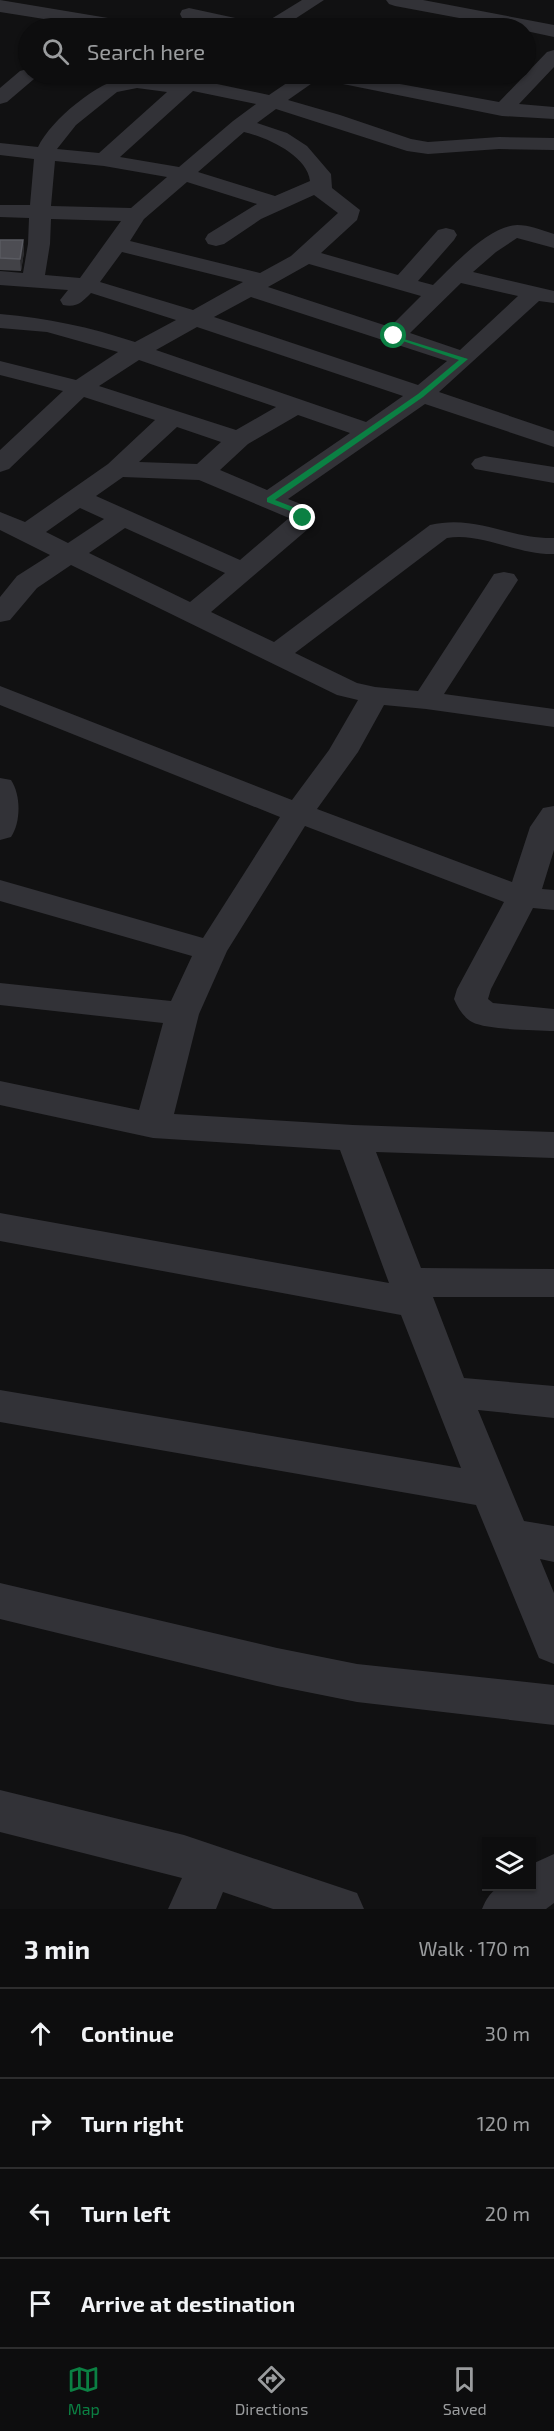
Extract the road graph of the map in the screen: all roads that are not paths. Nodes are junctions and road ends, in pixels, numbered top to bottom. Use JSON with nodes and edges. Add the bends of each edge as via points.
{"nodes":[{"id":1,"x":212,"y":0,"type":"edge"},
{"id":2,"x":315,"y":0,"type":"edge"},
{"id":3,"x":395,"y":0,"type":"edge"},
{"id":4,"x":434,"y":4,"type":"edge"},
{"id":5,"x":121,"y":5,"type":"dead end"},
{"id":6,"x":0,"y":6,"type":"edge"},
{"id":7,"x":77,"y":18,"type":"edge"},
{"id":8,"x":101,"y":18,"type":"edge"},
{"id":9,"x":184,"y":18,"type":"edge"},
{"id":10,"x":285,"y":18,"type":"edge"},
{"id":11,"x":508,"y":18,"type":"edge"},
{"id":12,"x":536,"y":23,"type":"edge"},
{"id":13,"x":551,"y":26,"type":"edge"},
{"id":14,"x":18,"y":83,"type":"edge"},
{"id":15,"x":116,"y":84,"type":"edge"},
{"id":16,"x":190,"y":84,"type":"edge"},
{"id":17,"x":195,"y":84,"type":"edge"},
{"id":18,"x":245,"y":84,"type":"edge"},
{"id":19,"x":298,"y":84,"type":"edge"},
{"id":20,"x":376,"y":84,"type":"edge"},
{"id":21,"x":393,"y":84,"type":"edge"},
{"id":22,"x":528,"y":84,"type":"edge"},
{"id":23,"x":232,"y":93,"type":"junction"},
{"id":24,"x":0,"y":98,"type":"edge"},
{"id":25,"x":438,"y":99,"type":"junction"},
{"id":26,"x":273,"y":102,"type":"junction"},
{"id":27,"x":502,"y":110,"type":"junction"},
{"id":28,"x":422,"y":112,"type":"dead end"},
{"id":29,"x":554,"y":113,"type":"edge"},
{"id":30,"x":333,"y":119,"type":"junction"},
{"id":31,"x":240,"y":125,"type":"junction"},
{"id":32,"x":406,"y":126,"type":"dead end"},
{"id":33,"x":2,"y":139,"type":"edge"},
{"id":34,"x":390,"y":139,"type":"junction"},
{"id":35,"x":554,"y":144,"type":"edge"},
{"id":36,"x":47,"y":154,"type":"junction"},
{"id":37,"x":104,"y":160,"type":"junction"},
{"id":38,"x":183,"y":174,"type":"junction"},
{"id":39,"x":321,"y":184,"type":"junction"},
{"id":40,"x":275,"y":203,"type":"junction"},
{"id":41,"x":0,"y":211,"type":"edge"},
{"id":42,"x":39,"y":211,"type":"junction"},
{"id":43,"x":136,"y":215,"type":"junction"},
{"id":44,"x":446,"y":235,"type":"dead end"},
{"id":45,"x":216,"y":239,"type":"dead end"},
{"id":46,"x":554,"y":241,"type":"edge"},
{"id":47,"x":117,"y":244,"type":"junction"},
{"id":48,"x":307,"y":256,"type":"junction"},
{"id":49,"x":457,"y":275,"type":"junction"},
{"id":50,"x":0,"y":278,"type":"edge"},
{"id":51,"x":32,"y":281,"type":"junction"},
{"id":52,"x":403,"y":284,"type":"junction"},
{"id":53,"x":86,"y":285,"type":"junction"},
{"id":54,"x":258,"y":285,"type":"junction"},
{"id":55,"x":438,"y":294,"type":"junction"},
{"id":56,"x":548,"y":295,"type":"edge"},
{"id":57,"x":196,"y":319,"type":"junction"},
{"id":58,"x":0,"y":321,"type":"edge"},
{"id":59,"x":47,"y":325,"type":"junction"},
{"id":60,"x":394,"y":336,"type":"junction"},
{"id":61,"x":138,"y":350,"type":"junction"},
{"id":62,"x":464,"y":359,"type":"junction"},
{"id":63,"x":0,"y":368,"type":"edge"},
{"id":64,"x":80,"y":388,"type":"junction"},
{"id":65,"x":421,"y":395,"type":"junction"},
{"id":66,"x":296,"y":406,"type":"junction"},
{"id":67,"x":172,"y":418,"type":"junction"},
{"id":68,"x":369,"y":431,"type":"junction"},
{"id":69,"x":239,"y":439,"type":"junction"},
{"id":70,"x":554,"y":439,"type":"edge"},
{"id":71,"x":0,"y":464,"type":"edge"},
{"id":72,"x":484,"y":464,"type":"dead end"},
{"id":73,"x":550,"y":466,"type":"edge"},
{"id":74,"x":117,"y":469,"type":"junction"},
{"id":75,"x":203,"y":472,"type":"junction"},
{"id":76,"x":78,"y":498,"type":"junction"},
{"id":77,"x":269,"y":500,"type":"junction"},
{"id":78,"x":124,"y":518,"type":"junction"},
{"id":79,"x":0,"y":520,"type":"edge"},
{"id":80,"x":29,"y":532,"type":"junction"},
{"id":81,"x":554,"y":546,"type":"edge"},
{"id":82,"x":71,"y":553,"type":"junction"},
{"id":83,"x":243,"y":572,"type":"junction"},
{"id":84,"x":504,"y":580,"type":"dead end"},
{"id":85,"x":194,"y":613,"type":"junction"},
{"id":86,"x":0,"y":614,"type":"edge"},
{"id":87,"x":276,"y":654,"type":"junction"},
{"id":88,"x":0,"y":695,"type":"edge"},
{"id":89,"x":375,"y":696,"type":"junction"},
{"id":90,"x":426,"y":700,"type":"junction"},
{"id":91,"x":554,"y":718,"type":"edge"},
{"id":92,"x":0,"y":787,"type":"edge"},
{"id":93,"x":298,"y":813,"type":"junction"},
{"id":94,"x":554,"y":815,"type":"edge"},
{"id":95,"x":0,"y":831,"type":"edge"},
{"id":96,"x":0,"y":890,"type":"edge"},
{"id":97,"x":539,"y":898,"type":"edge"},
{"id":98,"x":211,"y":951,"type":"junction"},
{"id":99,"x":0,"y":994,"type":"edge"},
{"id":100,"x":182,"y":1014,"type":"junction"},
{"id":101,"x":554,"y":1020,"type":"edge"},
{"id":102,"x":0,"y":1093,"type":"edge"},
{"id":103,"x":153,"y":1125,"type":"junction"},
{"id":104,"x":353,"y":1138,"type":"junction"},
{"id":105,"x":554,"y":1144,"type":"edge"},
{"id":106,"x":0,"y":1227,"type":"edge"},
{"id":107,"x":554,"y":1283,"type":"edge"},
{"id":108,"x":412,"y":1292,"type":"junction"},
{"id":109,"x":450,"y":1392,"type":"junction"},
{"id":110,"x":554,"y":1402,"type":"edge"},
{"id":111,"x":0,"y":1406,"type":"edge"},
{"id":112,"x":489,"y":1490,"type":"junction"},
{"id":113,"x":508,"y":1536,"type":"junction"},
{"id":114,"x":554,"y":1544,"type":"edge"},
{"id":115,"x":0,"y":1601,"type":"edge"},
{"id":116,"x":554,"y":1646,"type":"edge"},
{"id":117,"x":554,"y":1705,"type":"edge"},
{"id":118,"x":0,"y":1811,"type":"edge"},
{"id":119,"x":211,"y":1866,"type":"junction"},
{"id":120,"x":554,"y":1876,"type":"edge"},
{"id":121,"x":192,"y":1909,"type":"edge"},
{"id":122,"x":340,"y":1909,"type":"edge"},
{"id":123,"x":506,"y":1909,"type":"edge"}],
"edges":[{"from":1,"to":9,"type":"street"},
{"from":2,"to":10,"type":"street"},
{"from":3,"to":4,"type":"street"},
{"from":4,"to":11,"type":"street"},
{"from":5,"to":8,"type":"street"},
{"from":6,"to":7,"type":"street"},
{"from":12,"to":13,"type":"street"},
{"from":14,"to":24,"type":"street"},
{"from":15,"to":36,"type":"street","via":[[64,128],[47,146]]},
{"from":16,"to":37,"type":"street"},
{"from":17,"to":23,"type":"street"},
{"from":18,"to":23,"type":"street"},
{"from":19,"to":26,"type":"street"},
{"from":20,"to":30,"type":"street"},
{"from":21,"to":25,"type":"street"},
{"from":22,"to":27,"type":"street"},
{"from":23,"to":26,"type":"street"},
{"from":25,"to":27,"type":"street"},
{"from":25,"to":28,"type":"street"},
{"from":26,"to":30,"type":"street"},
{"from":26,"to":31,"type":"street"},
{"from":27,"to":29,"type":"street"},
{"from":30,"to":34,"type":"street"},
{"from":31,"to":38,"type":"street"},
{"from":31,"to":39,"type":"street","via":[[280,137],[300,150],[320,174]]},
{"from":32,"to":34,"type":"street"},
{"from":33,"to":36,"type":"street"},
{"from":34,"to":35,"type":"street","via":[[428,148]]},
{"from":36,"to":37,"type":"street"},
{"from":36,"to":42,"type":"street"},
{"from":37,"to":38,"type":"street"},
{"from":38,"to":40,"type":"street"},
{"from":38,"to":43,"type":"street"},
{"from":39,"to":40,"type":"street"},
{"from":39,"to":48,"type":"street","via":[[321,191],[350,212]]},
{"from":40,"to":45,"type":"street"},
{"from":41,"to":42,"type":"street"},
{"from":42,"to":43,"type":"street"},
{"from":42,"to":51,"type":"street"},
{"from":43,"to":47,"type":"street"},
{"from":44,"to":52,"type":"street"},
{"from":46,"to":49,"type":"street","via":[[526,232],[506,235]]},
{"from":47,"to":53,"type":"street"},
{"from":47,"to":54,"type":"street"},
{"from":48,"to":52,"type":"street"},
{"from":48,"to":54,"type":"street"},
{"from":49,"to":55,"type":"street"},
{"from":49,"to":56,"type":"street"},
{"from":50,"to":51,"type":"street"},
{"from":51,"to":53,"type":"street"},
{"from":52,"to":55,"type":"street"},
{"from":53,"to":57,"type":"street"},
{"from":53,"to":59,"type":"street"},
{"from":54,"to":57,"type":"street"},
{"from":54,"to":60,"type":"street"},
{"from":55,"to":60,"type":"street"},
{"from":56,"to":62,"type":"street"},
{"from":57,"to":61,"type":"street"},
{"from":57,"to":65,"type":"street"},
{"from":58,"to":59,"type":"street"},
{"from":59,"to":61,"type":"street"},
{"from":60,"to":62,"type":"street"},
{"from":61,"to":64,"type":"street"},
{"from":61,"to":66,"type":"street"},
{"from":62,"to":65,"type":"street"},
{"from":63,"to":64,"type":"street"},
{"from":64,"to":67,"type":"street"},
{"from":64,"to":71,"type":"street"},
{"from":65,"to":68,"type":"street"},
{"from":65,"to":70,"type":"street"},
{"from":66,"to":68,"type":"street"},
{"from":66,"to":69,"type":"street"},
{"from":67,"to":69,"type":"street"},
{"from":67,"to":74,"type":"street"},
{"from":68,"to":77,"type":"street"},
{"from":69,"to":75,"type":"street"},
{"from":72,"to":73,"type":"street"},
{"from":74,"to":75,"type":"street"},
{"from":74,"to":76,"type":"street"},
{"from":75,"to":77,"type":"street"},
{"from":76,"to":78,"type":"street"},
{"from":76,"to":80,"type":"street"},
{"from":77,"to":83,"type":"street","via":[[303,518]]},
{"from":78,"to":82,"type":"street"},
{"from":78,"to":83,"type":"street"},
{"from":79,"to":80,"type":"street"},
{"from":80,"to":82,"type":"street"},
{"from":81,"to":87,"type":"street","via":[[534,546],[457,528],[439,531]]},
{"from":82,"to":85,"type":"street"},
{"from":82,"to":86,"type":"street","via":[[27,582]]},
{"from":83,"to":85,"type":"street"},
{"from":84,"to":90,"type":"street"},
{"from":85,"to":87,"type":"street"},
{"from":87,"to":89,"type":"street","via":[[347,689]]},
{"from":88,"to":93,"type":"street"},
{"from":89,"to":90,"type":"street"},
{"from":89,"to":93,"type":"street","via":[[329,773]]},
{"from":90,"to":91,"type":"street"},
{"from":92,"to":95,"type":"street"},
{"from":93,"to":97,"type":"street"},
{"from":93,"to":98,"type":"street"},
{"from":94,"to":97,"type":"street","via":[[546,827]]},
{"from":96,"to":98,"type":"street"},
{"from":97,"to":101,"type":"street","via":[[474,989],[471,999],[484,1014]]},
{"from":98,"to":100,"type":"street"},
{"from":99,"to":100,"type":"street"},
{"from":100,"to":103,"type":"street"},
{"from":102,"to":103,"type":"street"},
{"from":103,"to":104,"type":"street"},
{"from":104,"to":105,"type":"street"},
{"from":104,"to":108,"type":"street"},
{"from":106,"to":108,"type":"street"},
{"from":107,"to":108,"type":"street"},
{"from":108,"to":109,"type":"street"},
{"from":109,"to":110,"type":"street"},
{"from":109,"to":112,"type":"street"},
{"from":111,"to":112,"type":"street"},
{"from":112,"to":113,"type":"street"},
{"from":113,"to":114,"type":"street"},
{"from":113,"to":116,"type":"street"},
{"from":115,"to":117,"type":"street","via":[[357,1683]]},
{"from":118,"to":119,"type":"street"},
{"from":119,"to":121,"type":"street"},
{"from":119,"to":122,"type":"street"},
{"from":120,"to":123,"type":"street"}]}
